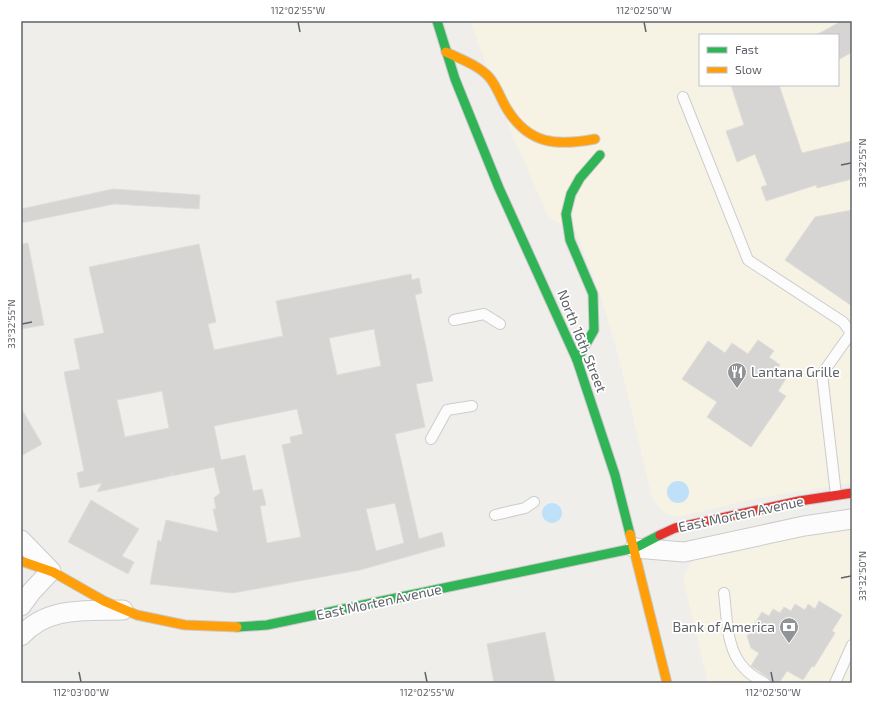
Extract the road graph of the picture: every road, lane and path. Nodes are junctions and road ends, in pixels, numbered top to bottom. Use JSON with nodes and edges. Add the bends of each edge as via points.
{"nodes":[{"id":1,"x":437,"y":21,"type":"edge"},
{"id":2,"x":446,"y":52,"type":"junction"},
{"id":3,"x":683,"y":97,"type":"dead end"},
{"id":4,"x":596,"y":139,"type":"dead end"},
{"id":5,"x":600,"y":155,"type":"dead end"},
{"id":6,"x":454,"y":320,"type":"dead end"},
{"id":7,"x":500,"y":324,"type":"dead end"},
{"id":8,"x":852,"y":334,"type":"edge"},
{"id":9,"x":577,"y":360,"type":"junction"},
{"id":10,"x":472,"y":406,"type":"dead end"},
{"id":11,"x":431,"y":439,"type":"dead end"},
{"id":12,"x":852,"y":493,"type":"edge"},
{"id":13,"x":836,"y":495,"type":"junction"},
{"id":14,"x":534,"y":502,"type":"dead end"},
{"id":15,"x":496,"y":515,"type":"dead end"},
{"id":16,"x":852,"y":519,"type":"edge"},
{"id":17,"x":21,"y":540,"type":"edge"},
{"id":18,"x":635,"y":548,"type":"junction"},
{"id":19,"x":21,"y":561,"type":"edge"},
{"id":20,"x":51,"y":571,"type":"junction"},
{"id":21,"x":724,"y":593,"type":"dead end"},
{"id":22,"x":21,"y":606,"type":"edge"},
{"id":23,"x":123,"y":610,"type":"junction"},
{"id":24,"x":21,"y":636,"type":"edge"},
{"id":25,"x":852,"y":645,"type":"edge"},
{"id":26,"x":667,"y":683,"type":"edge"},
{"id":27,"x":765,"y":683,"type":"edge"},
{"id":28,"x":835,"y":683,"type":"edge"}],
"edges":[{"from":1,"to":2,"type":"main road","name":"North 16th Street"},
{"from":2,"to":4,"type":"main road","via":[[489,76],[509,113],[520,125],[543,141],[572,144]]},
{"from":2,"to":9,"type":"main road","name":"North 16th Street","via":[[457,86],[499,188]]},
{"from":3,"to":8,"type":"lane","via":[[748,260],[842,322]]},
{"from":5,"to":9,"type":"main road","via":[[580,178],[571,194],[566,214],[570,240],[593,294],[594,330]]},
{"from":6,"to":7,"type":"lane","via":[[484,314]]},
{"from":8,"to":13,"type":"lane","via":[[822,374]]},
{"from":9,"to":18,"type":"main road","name":"North 16th Street","via":[[615,475]]},
{"from":10,"to":11,"type":"lane","via":[[447,410]]},
{"from":12,"to":13,"type":"main road","name":"East Morten Avenue"},
{"from":13,"to":18,"type":"main road","name":"East Morten Avenue","via":[[675,528]]},
{"from":14,"to":15,"type":"lane","via":[[526,508]]},
{"from":16,"to":18,"type":"street","name":"East Morten Avenue","via":[[804,526],[684,552]]},
{"from":17,"to":20,"type":"street"},
{"from":18,"to":23,"type":"main road","name":"East Morten Avenue","via":[[267,625],[192,626],[160,621]]},
{"from":18,"to":26,"type":"main road","name":"North 16th Street"},
{"from":19,"to":20,"type":"main road","name":"East Morten Avenue"},
{"from":20,"to":22,"type":"street"},
{"from":20,"to":23,"type":"main road","name":"East Morten Avenue"},
{"from":21,"to":27,"type":"lane","via":[[732,647],[736,657],[746,671]]},
{"from":23,"to":24,"type":"street","name":"East Morten Avenue","via":[[74,611],[53,615],[30,626]]},
{"from":25,"to":28,"type":"lane"}]}
